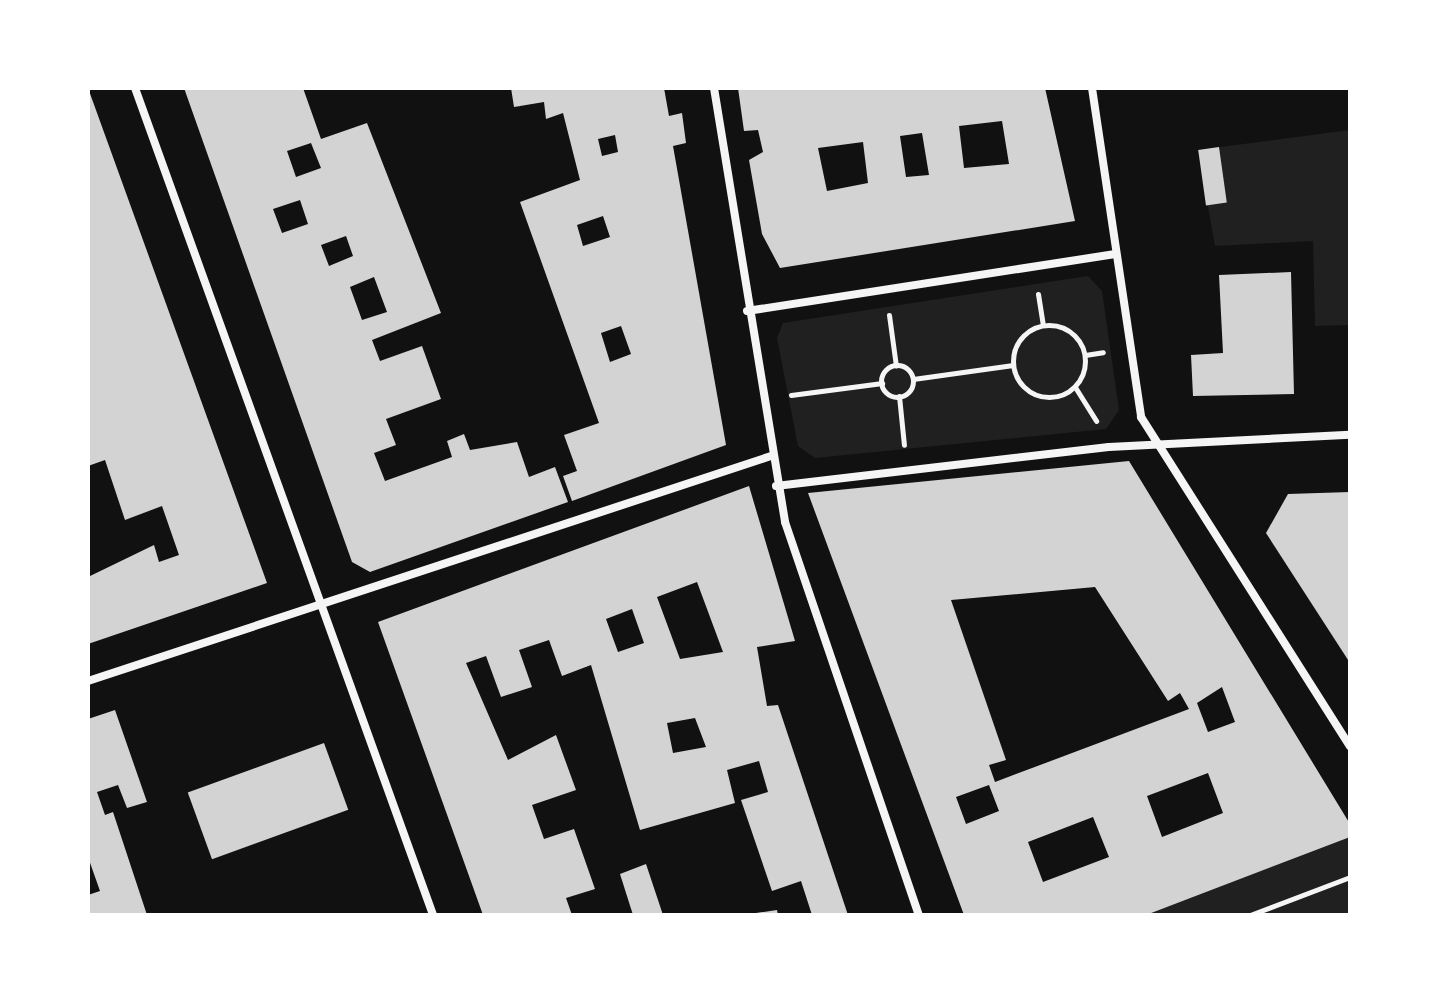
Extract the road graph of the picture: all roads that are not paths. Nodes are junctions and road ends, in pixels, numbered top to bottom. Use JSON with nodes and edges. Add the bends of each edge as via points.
{"nodes":[{"id":1,"x":135,"y":88,"type":"edge"},
{"id":2,"x":714,"y":88,"type":"edge"},
{"id":3,"x":1092,"y":88,"type":"edge"},
{"id":4,"x":1114,"y":254,"type":"junction"},
{"id":5,"x":747,"y":311,"type":"junction"},
{"id":6,"x":1350,"y":435,"type":"edge"},
{"id":7,"x":1158,"y":444,"type":"junction"},
{"id":8,"x":771,"y":456,"type":"junction"},
{"id":9,"x":776,"y":486,"type":"junction"},
{"id":10,"x":317,"y":601,"type":"junction"},
{"id":11,"x":88,"y":681,"type":"edge"},
{"id":12,"x":1350,"y":746,"type":"edge"},
{"id":13,"x":433,"y":915,"type":"edge"},
{"id":14,"x":919,"y":915,"type":"edge"}],
"edges":[{"from":1,"to":10,"type":"street"},
{"from":2,"to":5,"type":"street"},
{"from":3,"to":4,"type":"street"},
{"from":4,"to":5,"type":"street"},
{"from":4,"to":7,"type":"street","via":[[1141,417]]},
{"from":5,"to":8,"type":"street"},
{"from":6,"to":7,"type":"street"},
{"from":7,"to":9,"type":"street"},
{"from":7,"to":12,"type":"street"},
{"from":8,"to":9,"type":"street"},
{"from":8,"to":10,"type":"street"},
{"from":9,"to":14,"type":"street"},
{"from":10,"to":11,"type":"street"},
{"from":10,"to":13,"type":"street"}]}
